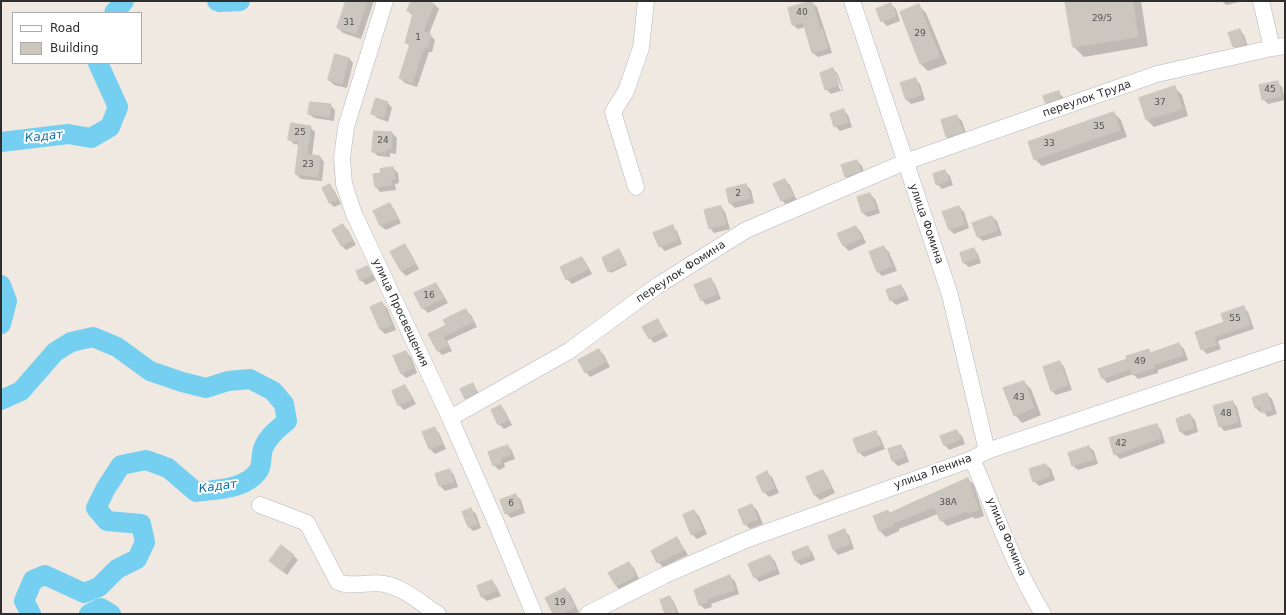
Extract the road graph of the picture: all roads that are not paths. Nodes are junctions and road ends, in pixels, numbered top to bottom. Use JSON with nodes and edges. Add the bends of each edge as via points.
{"nodes":[{"id":1,"x":385,"y":1,"type":"edge"},
{"id":2,"x":646,"y":1,"type":"edge"},
{"id":3,"x":852,"y":1,"type":"edge"},
{"id":4,"x":1262,"y":1,"type":"edge"},
{"id":5,"x":1279,"y":47,"type":"edge"},
{"id":6,"x":905,"y":162,"type":"junction"},
{"id":7,"x":636,"y":187,"type":"dead end"},
{"id":8,"x":1285,"y":350,"type":"edge"},
{"id":9,"x":450,"y":418,"type":"junction"},
{"id":10,"x":987,"y":451,"type":"junction"},
{"id":11,"x":972,"y":459,"type":"junction"},
{"id":12,"x":260,"y":505,"type":"dead end"},
{"id":13,"x":531,"y":613,"type":"edge"},
{"id":14,"x":438,"y":614,"type":"edge"},
{"id":15,"x":588,"y":614,"type":"edge"},
{"id":16,"x":1043,"y":614,"type":"edge"}],
"edges":[{"from":1,"to":9,"type":"street","name":"улица Просвещения","via":[[346,127],[342,158],[344,184],[354,214]]},
{"from":2,"to":7,"type":"street","via":[[641,48],[626,91],[613,112]]},
{"from":3,"to":6,"type":"street","name":"улица Фомина"},
{"from":4,"to":5,"type":"street"},
{"from":5,"to":6,"type":"street","name":"переулок Труда","via":[[1157,74]]},
{"from":6,"to":9,"type":"street","name":"переулок Фомина","via":[[746,230],[657,286],[569,351]]},
{"from":6,"to":10,"type":"street","name":"улица Фомина","via":[[950,295]]},
{"from":8,"to":10,"type":"street","name":"улица Ленина"},
{"from":9,"to":13,"type":"street","name":"улица Просвещения","via":[[497,525]]},
{"from":10,"to":11,"type":"street","name":"улица Ленина"},
{"from":11,"to":15,"type":"street","name":"улица Ленина","via":[[748,539],[663,576]]},
{"from":11,"to":16,"type":"street","name":"улица Фомина","via":[[1026,586]]},
{"from":12,"to":14,"type":"street","via":[[307,523],[338,582],[351,585],[367,582],[396,587]]}]}
